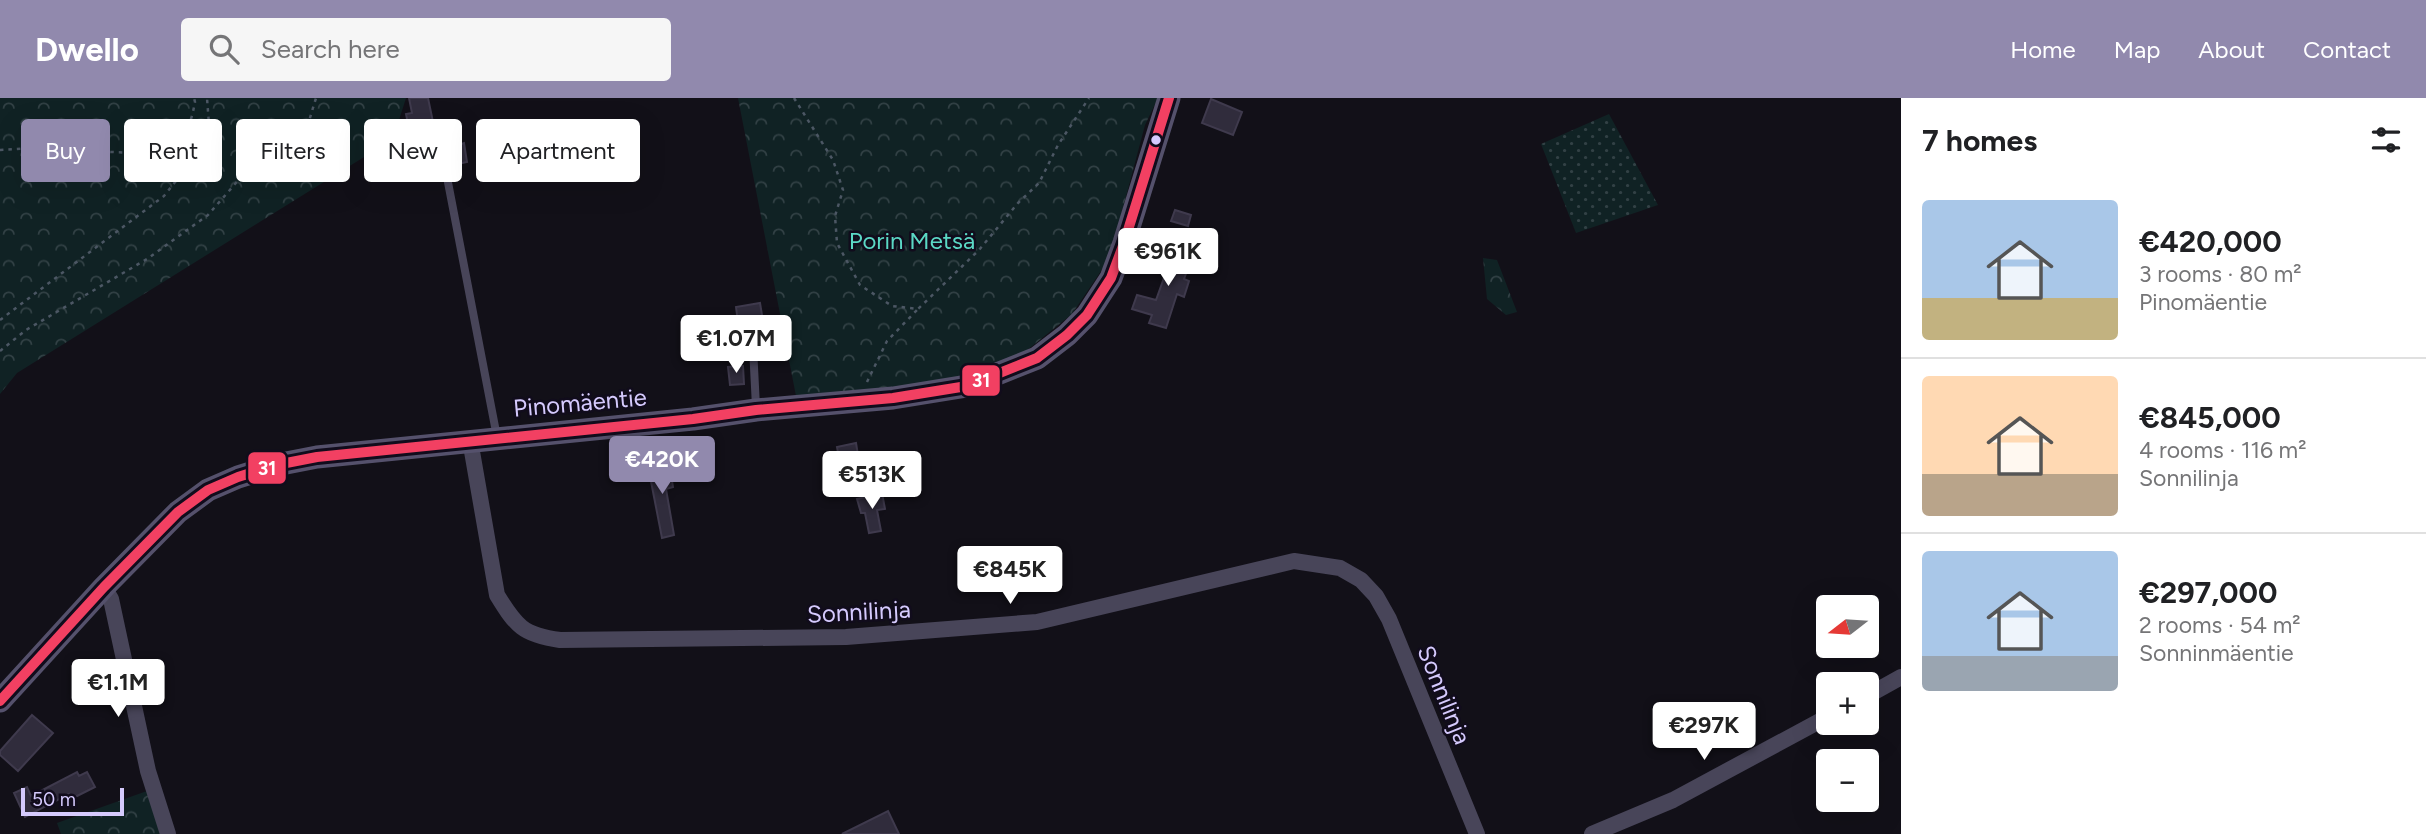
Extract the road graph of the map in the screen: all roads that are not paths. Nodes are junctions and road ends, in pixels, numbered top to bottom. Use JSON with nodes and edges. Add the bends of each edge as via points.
{"nodes":[{"id":1,"x":1169,"y":98,"type":"edge"},
{"id":2,"x":448,"y":182,"type":"edge"},
{"id":3,"x":753,"y":347,"type":"dead end"},
{"id":4,"x":756,"y":410,"type":"junction"},
{"id":5,"x":497,"y":438,"type":"junction"},
{"id":6,"x":470,"y":440,"type":"junction"},
{"id":7,"x":104,"y":587,"type":"junction"},
{"id":8,"x":1901,"y":677,"type":"edge"},
{"id":9,"x":1879,"y":689,"type":"edge"},
{"id":10,"x":0,"y":701,"type":"edge"},
{"id":11,"x":1816,"y":723,"type":"edge"},
{"id":12,"x":168,"y":834,"type":"edge"},
{"id":13,"x":1477,"y":834,"type":"edge"},
{"id":14,"x":1591,"y":834,"type":"edge"}],
"edges":[{"from":1,"to":4,"type":"street","name":"Pinomäentie","via":[[1111,278],[1068,335],[1037,358],[967,386],[853,403]]},
{"from":2,"to":5,"type":"lane"},
{"from":3,"to":4,"type":"lane"},
{"from":4,"to":5,"type":"street","name":"Pinomäentie"},
{"from":5,"to":6,"type":"street","name":"Pinomäentie"},
{"from":6,"to":7,"type":"street","name":"Pinomäentie","via":[[317,457],[238,477],[208,490],[178,512]]},
{"from":6,"to":13,"type":"street","name":"Sonnilinja","via":[[497,594],[509,615],[533,636],[560,640],[846,637],[1037,622],[1294,561],[1340,568],[1361,580],[1389,619]]},
{"from":7,"to":10,"type":"street","name":"Pinomäentie"},
{"from":7,"to":12,"type":"street","via":[[111,599],[148,771]]},
{"from":8,"to":9,"type":"street"},
{"from":11,"to":14,"type":"street","via":[[1673,800]]}]}
